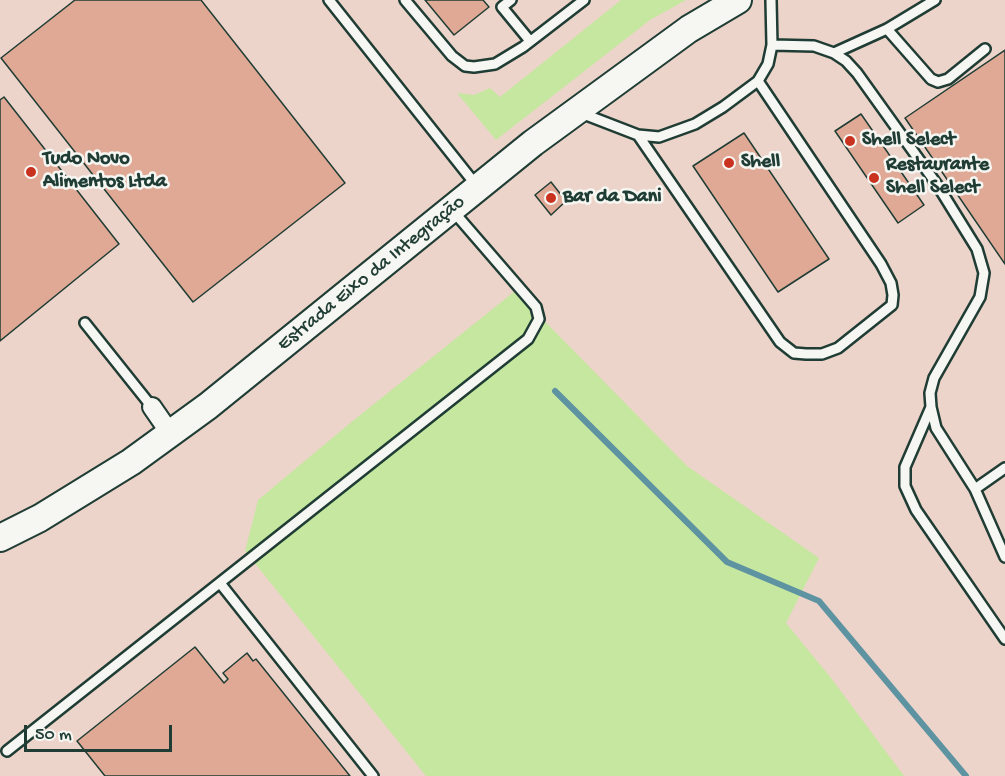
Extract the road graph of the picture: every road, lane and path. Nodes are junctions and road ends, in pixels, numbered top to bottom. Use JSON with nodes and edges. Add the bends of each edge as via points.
{"nodes":[{"id":1,"x":329,"y":0,"type":"edge"},
{"id":2,"x":405,"y":0,"type":"edge"},
{"id":3,"x":511,"y":0,"type":"edge"},
{"id":4,"x":584,"y":0,"type":"edge"},
{"id":5,"x":738,"y":0,"type":"edge"},
{"id":6,"x":771,"y":0,"type":"edge"},
{"id":7,"x":935,"y":0,"type":"edge"},
{"id":8,"x":499,"y":4,"type":"edge"},
{"id":9,"x":887,"y":29,"type":"junction"},
{"id":10,"x":530,"y":41,"type":"junction"},
{"id":11,"x":772,"y":45,"type":"junction"},
{"id":12,"x":985,"y":49,"type":"dead end"},
{"id":13,"x":834,"y":53,"type":"junction"},
{"id":14,"x":758,"y":81,"type":"junction"},
{"id":15,"x":576,"y":111,"type":"junction"},
{"id":16,"x":638,"y":135,"type":"junction"},
{"id":17,"x":478,"y":187,"type":"junction"},
{"id":18,"x":451,"y":209,"type":"junction"},
{"id":19,"x":85,"y":323,"type":"dead end"},
{"id":20,"x":152,"y":407,"type":"joint"},
{"id":21,"x":931,"y":407,"type":"junction"},
{"id":22,"x":170,"y":434,"type":"junction"},
{"id":23,"x":1005,"y":468,"type":"edge"},
{"id":24,"x":975,"y":489,"type":"junction"},
{"id":25,"x":0,"y":538,"type":"edge"},
{"id":26,"x":1005,"y":556,"type":"edge"},
{"id":27,"x":220,"y":583,"type":"junction"},
{"id":28,"x":1005,"y":639,"type":"edge"},
{"id":29,"x":7,"y":752,"type":"dead end"},
{"id":30,"x":372,"y":776,"type":"edge"}],
"edges":[{"from":1,"to":17,"type":"lane"},
{"from":2,"to":10,"type":"lane","via":[[465,66],[495,64]]},
{"from":3,"to":8,"type":"lane"},
{"from":4,"to":10,"type":"lane"},
{"from":5,"to":15,"type":"main road","name":"Estrada Eixo da Integração","via":[[689,29]]},
{"from":6,"to":11,"type":"lane"},
{"from":7,"to":9,"type":"lane"},
{"from":8,"to":10,"type":"lane"},
{"from":9,"to":12,"type":"lane","via":[[938,82],[948,79]]},
{"from":9,"to":13,"type":"lane"},
{"from":11,"to":13,"type":"lane","via":[[814,46]]},
{"from":11,"to":14,"type":"lane","via":[[768,64]]},
{"from":13,"to":21,"type":"lane","via":[[857,73],[938,186],[978,249],[984,266],[980,297],[934,378]]},
{"from":14,"to":16,"type":"lane","via":[[695,124],[659,137]]},
{"from":14,"to":16,"type":"lane","via":[[891,283],[892,305],[838,348],[822,354],[794,353],[780,342]]},
{"from":15,"to":16,"type":"lane"},
{"from":15,"to":17,"type":"main road","name":"Estrada Eixo da Integração"},
{"from":17,"to":18,"type":"main road","name":"Estrada Eixo da Integração"},
{"from":18,"to":22,"type":"main road","name":"Estrada Eixo da Integração"},
{"from":18,"to":27,"type":"lane","via":[[530,298],[539,313],[534,331]]},
{"from":19,"to":20,"type":"lane"},
{"from":20,"to":22,"type":"street"},
{"from":21,"to":24,"type":"lane","via":[[936,428]]},
{"from":21,"to":28,"type":"lane","via":[[905,467],[905,486],[916,510]]},
{"from":22,"to":25,"type":"main road","name":"Estrada Eixo da Integração","via":[[50,512]]},
{"from":23,"to":24,"type":"lane"},
{"from":24,"to":26,"type":"lane"},
{"from":27,"to":29,"type":"lane"},
{"from":27,"to":30,"type":"lane"}]}
